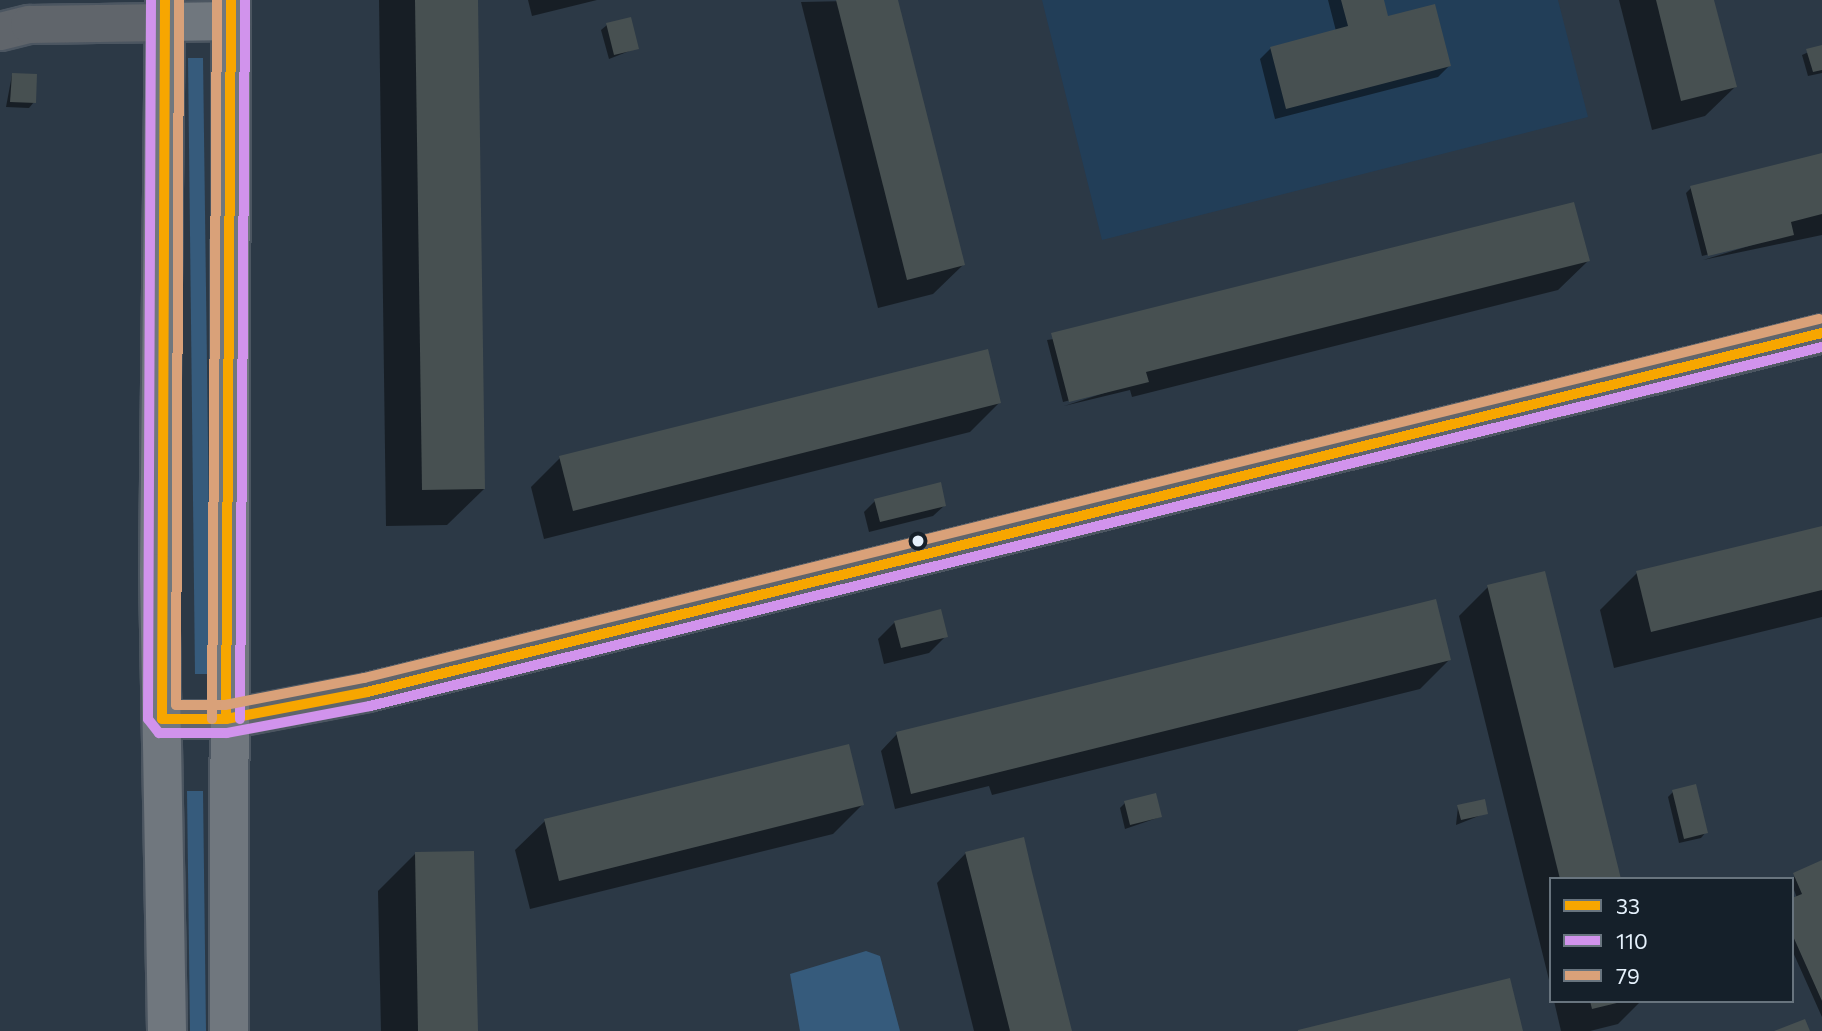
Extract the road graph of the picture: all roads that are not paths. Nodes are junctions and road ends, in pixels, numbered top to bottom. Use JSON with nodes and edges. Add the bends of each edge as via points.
{"nodes":[{"id":1,"x":166,"y":11,"type":"edge"},
{"id":2,"x":231,"y":11,"type":"edge"},
{"id":3,"x":0,"y":31,"type":"edge"},
{"id":4,"x":1822,"y":333,"type":"edge"},
{"id":5,"x":162,"y":719,"type":"junction"},
{"id":6,"x":226,"y":719,"type":"junction"},
{"id":7,"x":167,"y":1031,"type":"edge"},
{"id":8,"x":229,"y":1031,"type":"edge"}],
"edges":[{"from":1,"to":2,"type":"main road"},
{"from":1,"to":3,"type":"street"},
{"from":1,"to":5,"type":"main road"},
{"from":2,"to":6,"type":"main road"},
{"from":4,"to":6,"type":"street","via":[[381,689]]},
{"from":5,"to":6,"type":"street"},
{"from":5,"to":7,"type":"main road"},
{"from":6,"to":8,"type":"main road"}]}
